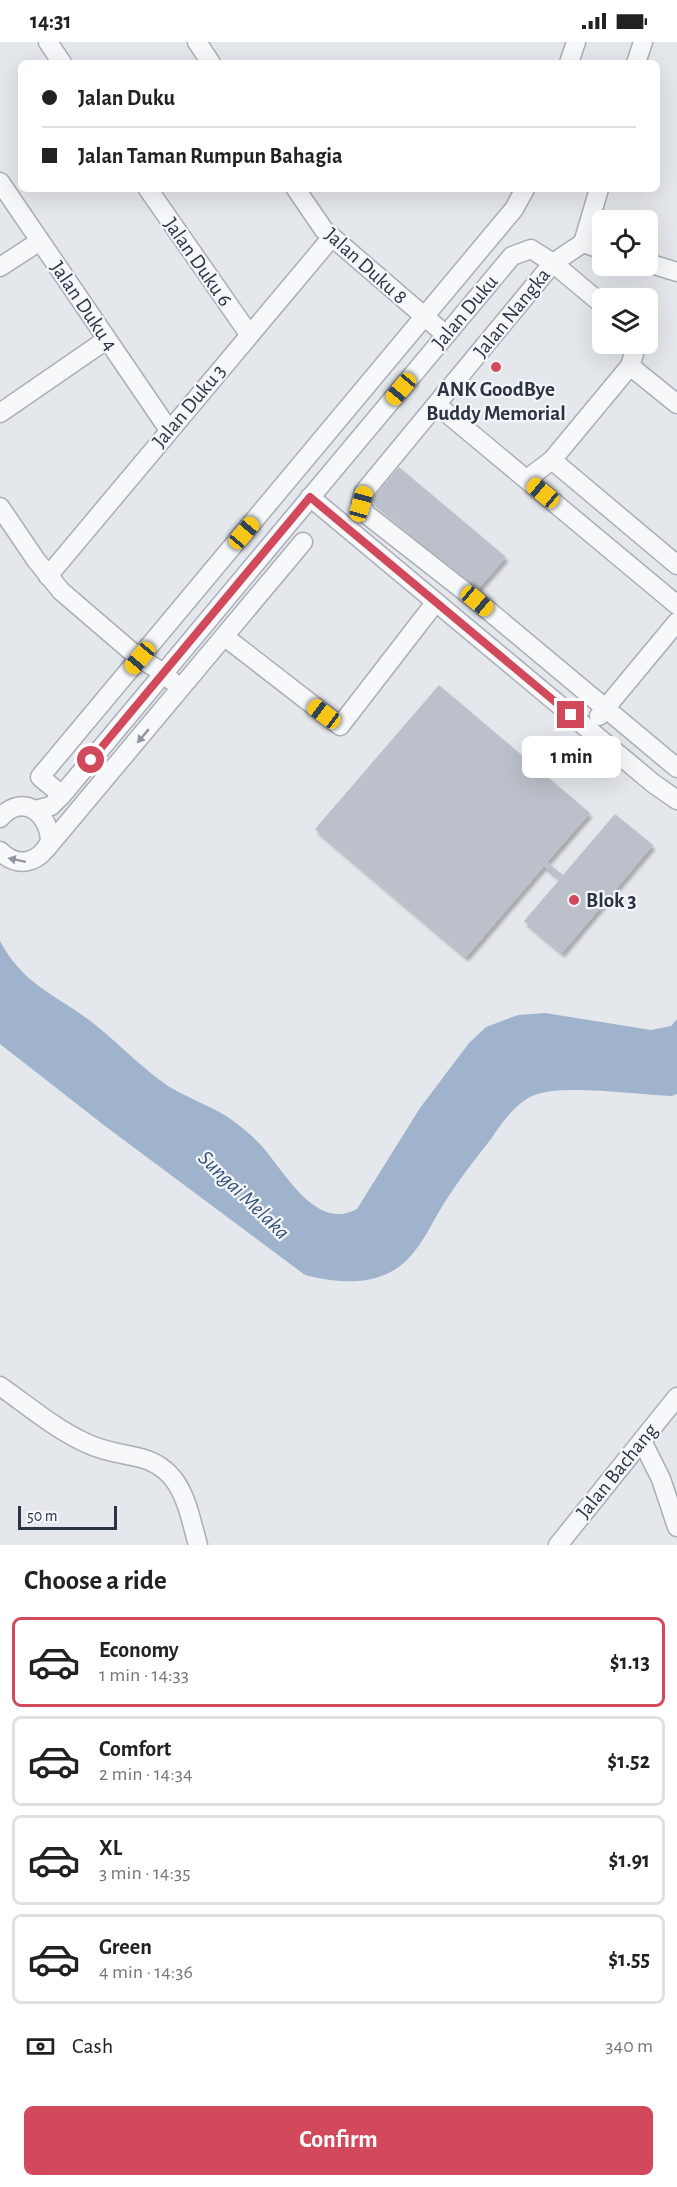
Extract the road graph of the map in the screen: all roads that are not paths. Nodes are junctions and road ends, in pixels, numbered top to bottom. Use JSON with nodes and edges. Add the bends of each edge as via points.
{"nodes":[{"id":1,"x":48,"y":42,"type":"edge"},
{"id":2,"x":197,"y":42,"type":"edge"},
{"id":3,"x":576,"y":42,"type":"edge"},
{"id":4,"x":643,"y":42,"type":"edge"},
{"id":5,"x":60,"y":60,"type":"edge"},
{"id":6,"x":209,"y":60,"type":"edge"},
{"id":7,"x":570,"y":60,"type":"edge"},
{"id":8,"x":637,"y":60,"type":"edge"},
{"id":9,"x":0,"y":182,"type":"edge"},
{"id":10,"x":150,"y":192,"type":"edge"},
{"id":11,"x":298,"y":192,"type":"edge"},
{"id":12,"x":523,"y":192,"type":"edge"},
{"id":13,"x":598,"y":192,"type":"edge"},
{"id":14,"x":332,"y":237,"type":"junction"},
{"id":15,"x":40,"y":241,"type":"junction"},
{"id":16,"x":583,"y":243,"type":"junction"},
{"id":17,"x":592,"y":246,"type":"edge"},
{"id":18,"x":553,"y":263,"type":"junction"},
{"id":19,"x":658,"y":266,"type":"edge"},
{"id":20,"x":0,"y":267,"type":"edge"},
{"id":21,"x":677,"y":272,"type":"edge"},
{"id":22,"x":592,"y":296,"type":"edge"},
{"id":23,"x":423,"y":317,"type":"junction"},
{"id":24,"x":249,"y":334,"type":"junction"},
{"id":25,"x":446,"y":335,"type":"junction"},
{"id":26,"x":106,"y":340,"type":"junction"},
{"id":27,"x":634,"y":355,"type":"edge"},
{"id":28,"x":677,"y":404,"type":"edge"},
{"id":29,"x":437,"y":405,"type":"junction"},
{"id":30,"x":0,"y":413,"type":"edge"},
{"id":31,"x":169,"y":430,"type":"junction"},
{"id":32,"x":552,"y":460,"type":"junction"},
{"id":33,"x":527,"y":479,"type":"junction"},
{"id":34,"x":310,"y":497,"type":"junction"},
{"id":35,"x":0,"y":507,"type":"edge"},
{"id":36,"x":303,"y":542,"type":"dead end"},
{"id":37,"x":677,"y":565,"type":"edge"},
{"id":38,"x":48,"y":576,"type":"junction"},
{"id":39,"x":435,"y":603,"type":"junction"},
{"id":40,"x":677,"y":605,"type":"edge"},
{"id":41,"x":677,"y":622,"type":"edge"},
{"id":42,"x":225,"y":638,"type":"junction"},
{"id":43,"x":140,"y":658,"type":"junction"},
{"id":44,"x":164,"y":673,"type":"junction"},
{"id":45,"x":180,"y":691,"type":"junction"},
{"id":46,"x":606,"y":708,"type":"junction"},
{"id":47,"x":588,"y":729,"type":"junction"},
{"id":48,"x":677,"y":768,"type":"edge"},
{"id":49,"x":62,"y":795,"type":"junction"},
{"id":50,"x":677,"y":800,"type":"edge"},
{"id":51,"x":35,"y":810,"type":"junction"},
{"id":52,"x":0,"y":818,"type":"edge"},
{"id":53,"x":46,"y":849,"type":"junction"},
{"id":54,"x":0,"y":851,"type":"edge"},
{"id":55,"x":0,"y":1386,"type":"edge"},
{"id":56,"x":677,"y":1397,"type":"edge"},
{"id":57,"x":642,"y":1441,"type":"junction"},
{"id":58,"x":677,"y":1527,"type":"edge"},
{"id":59,"x":198,"y":1545,"type":"edge"},
{"id":60,"x":558,"y":1545,"type":"edge"}],
"edges":[{"from":1,"to":5,"type":"street"},
{"from":2,"to":6,"type":"street"},
{"from":3,"to":7,"type":"street"},
{"from":4,"to":8,"type":"street"},
{"from":9,"to":15,"type":"street","name":"Jalan Duku 4"},
{"from":10,"to":24,"type":"street","name":"Jalan Duku 6"},
{"from":11,"to":14,"type":"street","name":"Jalan Duku 8"},
{"from":12,"to":23,"type":"street","name":"Jalan Duku","via":[[514,209]]},
{"from":13,"to":16,"type":"street"},
{"from":14,"to":23,"type":"street","name":"Jalan Duku 8"},
{"from":14,"to":24,"type":"street","name":"Jalan Duku 3"},
{"from":15,"to":20,"type":"street"},
{"from":15,"to":26,"type":"street","name":"Jalan Duku 4"},
{"from":16,"to":17,"type":"street"},
{"from":16,"to":18,"type":"street","name":"Jalan Nangka"},
{"from":18,"to":22,"type":"street"},
{"from":18,"to":25,"type":"street","name":"Jalan Duku","via":[[531,249],[512,256]]},
{"from":18,"to":29,"type":"street","name":"Jalan Nangka"},
{"from":19,"to":21,"type":"street"},
{"from":23,"to":25,"type":"street","name":"Jalan Duku 8"},
{"from":23,"to":43,"type":"street","name":"Jalan Duku"},
{"from":24,"to":31,"type":"street","name":"Jalan Duku 3"},
{"from":25,"to":34,"type":"street","name":"Jalan Duku"},
{"from":26,"to":30,"type":"street"},
{"from":26,"to":31,"type":"street","name":"Jalan Duku 4"},
{"from":27,"to":28,"type":"street"},
{"from":27,"to":32,"type":"street"},
{"from":29,"to":33,"type":"street"},
{"from":29,"to":46,"type":"street","name":"Jalan Nangka","via":[[364,492],[361,504],[366,514]]},
{"from":31,"to":38,"type":"street","name":"Jalan Duku 3"},
{"from":32,"to":33,"type":"street"},
{"from":32,"to":37,"type":"street"},
{"from":33,"to":40,"type":"street"},
{"from":34,"to":39,"type":"street"},
{"from":34,"to":44,"type":"street","name":"Jalan Duku"},
{"from":35,"to":38,"type":"street"},
{"from":36,"to":42,"type":"street"},
{"from":38,"to":43,"type":"street"},
{"from":39,"to":42,"type":"street","via":[[340,726]]},
{"from":39,"to":47,"type":"street"},
{"from":41,"to":46,"type":"street"},
{"from":42,"to":45,"type":"street"},
{"from":43,"to":44,"type":"street"},
{"from":43,"to":49,"type":"street","name":"Jalan Duku","via":[[40,777]]},
{"from":44,"to":45,"type":"street"},
{"from":44,"to":49,"type":"street","name":"Jalan Duku"},
{"from":45,"to":53,"type":"street","one_way":true},
{"from":46,"to":47,"type":"street"},
{"from":46,"to":48,"type":"street"},
{"from":47,"to":50,"type":"street"},
{"from":49,"to":51,"type":"street","name":"Jalan Duku","via":[[51,806]]},
{"from":51,"to":52,"type":"street","via":[[18,807]]},
{"from":51,"to":53,"type":"street","via":[[47,823],[50,841]]},
{"from":53,"to":54,"type":"street","one_way":true,"via":[[33,861],[24,862],[6,858]]},
{"from":55,"to":59,"type":"street","via":[[84,1442],[164,1467],[182,1489]]},
{"from":56,"to":57,"type":"street","name":"Jalan Bachang"},
{"from":57,"to":58,"type":"street","via":[[661,1479]]},
{"from":57,"to":60,"type":"street","name":"Jalan Bachang"}]}
